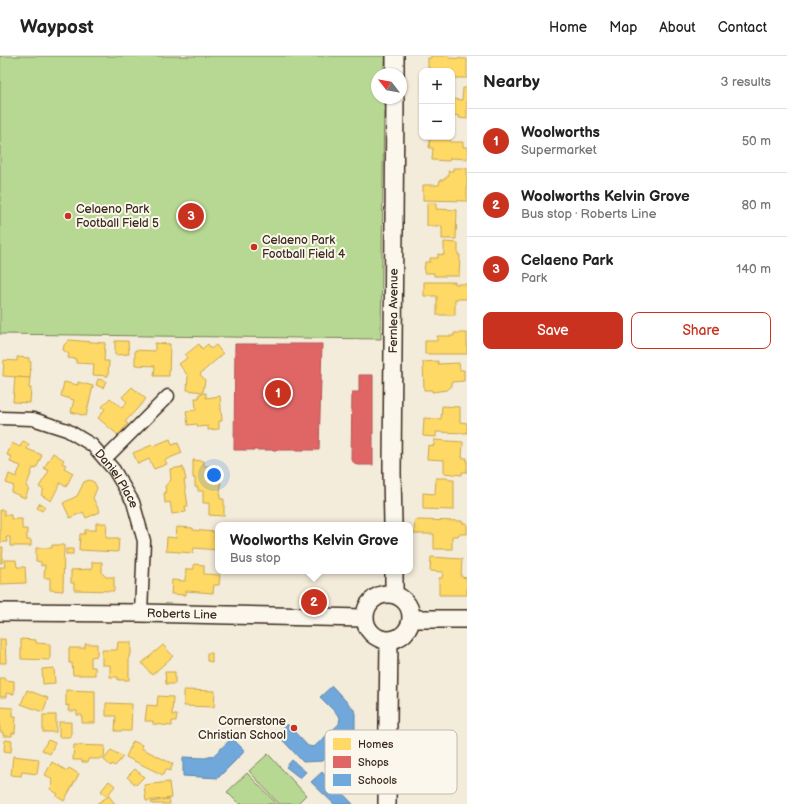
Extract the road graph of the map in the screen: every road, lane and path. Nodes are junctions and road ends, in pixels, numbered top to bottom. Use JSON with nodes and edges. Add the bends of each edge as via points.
{"nodes":[{"id":1,"x":395,"y":56,"type":"edge"},
{"id":2,"x":395,"y":68,"type":"edge"},
{"id":3,"x":395,"y":104,"type":"edge"},
{"id":4,"x":168,"y":396,"type":"dead end"},
{"id":5,"x":0,"y":418,"type":"edge"},
{"id":6,"x":105,"y":459,"type":"junction"},
{"id":7,"x":393,"y":522,"type":"edge"},
{"id":8,"x":394,"y":574,"type":"edge"},
{"id":9,"x":394,"y":594,"type":"junction"},
{"id":10,"x":0,"y":612,"type":"edge"},
{"id":11,"x":141,"y":613,"type":"junction"},
{"id":12,"x":364,"y":618,"type":"junction"},
{"id":13,"x":412,"y":619,"type":"junction"},
{"id":14,"x":467,"y":619,"type":"edge"},
{"id":15,"x":389,"y":641,"type":"junction"},
{"id":16,"x":388,"y":730,"type":"edge"},
{"id":17,"x":388,"y":794,"type":"edge"},
{"id":18,"x":388,"y":804,"type":"edge"}],
"edges":[{"from":1,"to":2,"type":"main road"},
{"from":3,"to":7,"type":"main road","name":"Fernlea Avenue"},
{"from":4,"to":6,"type":"street"},
{"from":5,"to":6,"type":"street","name":"Daniel Place","via":[[33,419],[67,430],[92,445]]},
{"from":6,"to":11,"type":"street","name":"Daniel Place","via":[[133,502],[144,541]]},
{"from":8,"to":9,"type":"main road"},
{"from":9,"to":12,"type":"main road","via":[[380,595],[373,599],[368,604]]},
{"from":9,"to":13,"type":"main road","via":[[407,604]]},
{"from":10,"to":11,"type":"main road","name":"Roberts Line"},
{"from":11,"to":12,"type":"main road","name":"Roberts Line"},
{"from":12,"to":15,"type":"main road","via":[[375,637]]},
{"from":13,"to":14,"type":"main road"},
{"from":13,"to":15,"type":"main road","via":[[402,636]]},
{"from":15,"to":16,"type":"main road"},
{"from":17,"to":18,"type":"main road"}]}
